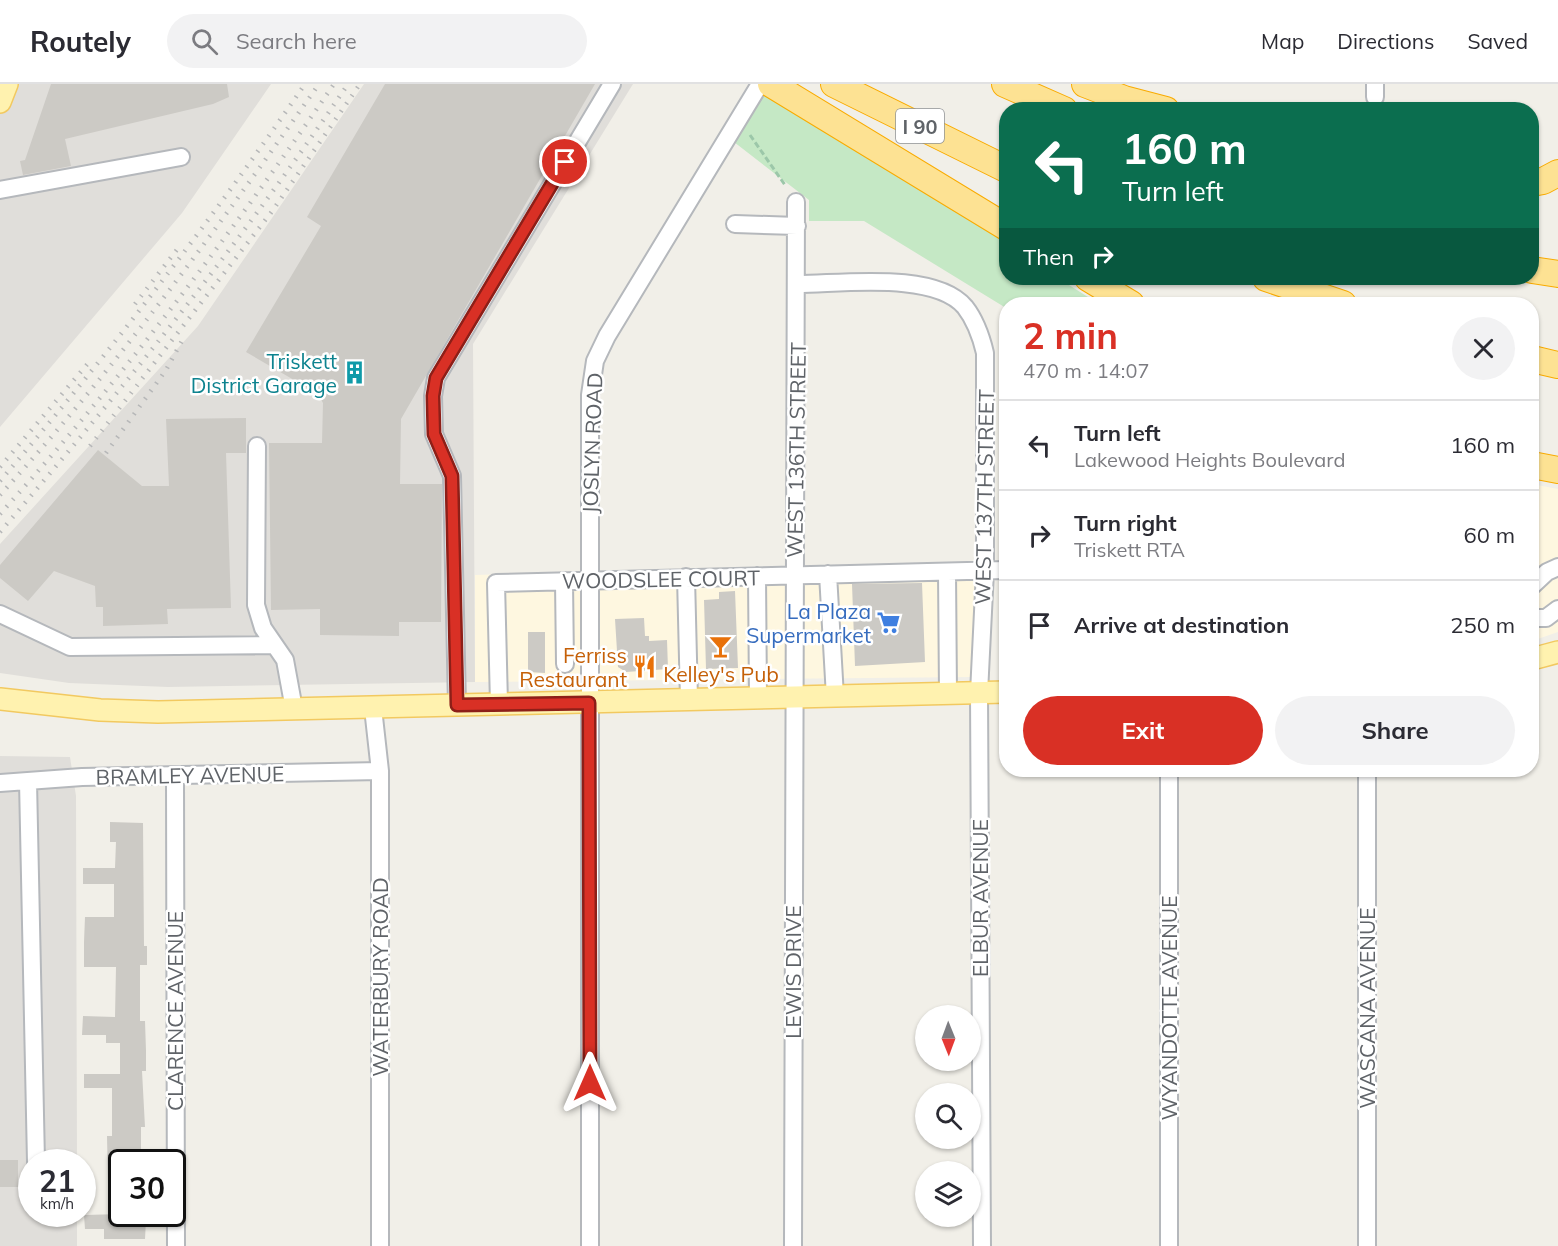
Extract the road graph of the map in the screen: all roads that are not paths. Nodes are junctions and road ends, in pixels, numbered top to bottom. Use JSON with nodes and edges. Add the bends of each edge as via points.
{"nodes":[{"id":1,"x":7,"y":84,"type":"edge"},
{"id":2,"x":612,"y":84,"type":"edge"},
{"id":3,"x":760,"y":84,"type":"edge"},
{"id":4,"x":771,"y":84,"type":"edge"},
{"id":5,"x":834,"y":84,"type":"edge"},
{"id":6,"x":1005,"y":84,"type":"edge"},
{"id":7,"x":1085,"y":84,"type":"edge"},
{"id":8,"x":0,"y":102,"type":"edge"},
{"id":9,"x":1046,"y":102,"type":"edge"},
{"id":10,"x":1135,"y":102,"type":"edge"},
{"id":11,"x":181,"y":157,"type":"dead end"},
{"id":12,"x":999,"y":166,"type":"edge"},
{"id":13,"x":1558,"y":174,"type":"edge"},
{"id":14,"x":1539,"y":181,"type":"edge"},
{"id":15,"x":0,"y":190,"type":"edge"},
{"id":16,"x":1539,"y":190,"type":"edge"},
{"id":17,"x":1558,"y":194,"type":"edge"},
{"id":18,"x":796,"y":202,"type":"dead end"},
{"id":19,"x":999,"y":223,"type":"edge"},
{"id":20,"x":735,"y":224,"type":"dead end"},
{"id":21,"x":797,"y":226,"type":"junction"},
{"id":22,"x":1539,"y":271,"type":"edge"},
{"id":23,"x":1558,"y":274,"type":"edge"},
{"id":24,"x":798,"y":284,"type":"junction"},
{"id":25,"x":1100,"y":285,"type":"edge"},
{"id":26,"x":1287,"y":285,"type":"edge"},
{"id":27,"x":1119,"y":297,"type":"edge"},
{"id":28,"x":1322,"y":297,"type":"edge"},
{"id":29,"x":1539,"y":361,"type":"edge"},
{"id":30,"x":1558,"y":365,"type":"edge"},
{"id":31,"x":257,"y":446,"type":"dead end"},
{"id":32,"x":1539,"y":466,"type":"edge"},
{"id":33,"x":1558,"y":470,"type":"edge"},
{"id":34,"x":999,"y":570,"type":"edge"},
{"id":35,"x":985,"y":571,"type":"junction"},
{"id":36,"x":947,"y":572,"type":"junction"},
{"id":37,"x":1556,"y":573,"type":"edge"},
{"id":38,"x":828,"y":574,"type":"junction"},
{"id":39,"x":794,"y":575,"type":"junction"},
{"id":40,"x":757,"y":576,"type":"junction"},
{"id":41,"x":686,"y":577,"type":"junction"},
{"id":42,"x":590,"y":580,"type":"junction"},
{"id":43,"x":564,"y":581,"type":"junction"},
{"id":44,"x":1539,"y":582,"type":"edge"},
{"id":45,"x":1558,"y":609,"type":"edge"},
{"id":46,"x":0,"y":614,"type":"edge"},
{"id":47,"x":1539,"y":618,"type":"edge"},
{"id":48,"x":274,"y":645,"type":"junction"},
{"id":49,"x":1558,"y":652,"type":"edge"},
{"id":50,"x":1539,"y":657,"type":"edge"},
{"id":51,"x":566,"y":664,"type":"dead end"},
{"id":52,"x":999,"y":692,"type":"edge"},
{"id":53,"x":979,"y":693,"type":"junction"},
{"id":54,"x":948,"y":694,"type":"junction"},
{"id":55,"x":835,"y":697,"type":"junction"},
{"id":56,"x":793,"y":698,"type":"junction"},
{"id":57,"x":0,"y":699,"type":"edge"},
{"id":58,"x":758,"y":699,"type":"junction"},
{"id":59,"x":689,"y":700,"type":"junction"},
{"id":60,"x":589,"y":703,"type":"junction"},
{"id":61,"x":499,"y":704,"type":"junction"},
{"id":62,"x":457,"y":705,"type":"junction"},
{"id":63,"x":374,"y":708,"type":"junction"},
{"id":64,"x":294,"y":709,"type":"junction"},
{"id":65,"x":380,"y":771,"type":"junction"},
{"id":66,"x":175,"y":776,"type":"junction"},
{"id":67,"x":1169,"y":777,"type":"edge"},
{"id":68,"x":1367,"y":777,"type":"edge"},
{"id":69,"x":28,"y":781,"type":"junction"},
{"id":70,"x":0,"y":783,"type":"edge"},
{"id":71,"x":36,"y":1149,"type":"edge"},
{"id":72,"x":176,"y":1246,"type":"edge"},
{"id":73,"x":380,"y":1246,"type":"edge"},
{"id":74,"x":590,"y":1246,"type":"edge"},
{"id":75,"x":793,"y":1246,"type":"edge"},
{"id":76,"x":982,"y":1246,"type":"edge"},
{"id":77,"x":1169,"y":1246,"type":"edge"},
{"id":78,"x":1367,"y":1246,"type":"edge"}],
"edges":[{"from":1,"to":8,"type":"main road"},
{"from":2,"to":62,"type":"street","via":[[436,378],[434,434],[452,476]]},
{"from":3,"to":42,"type":"street","name":"JOSLYN ROAD","via":[[595,361],[590,395]]},
{"from":4,"to":19,"type":"highway"},
{"from":5,"to":12,"type":"highway","number":"I 90"},
{"from":6,"to":9,"type":"highway"},
{"from":7,"to":10,"type":"highway"},
{"from":11,"to":15,"type":"street"},
{"from":13,"to":14,"type":"highway"},
{"from":16,"to":17,"type":"highway"},
{"from":18,"to":21,"type":"street","name":"WEST 136TH STREET"},
{"from":20,"to":21,"type":"street"},
{"from":21,"to":24,"type":"street","name":"WEST 136TH STREET"},
{"from":22,"to":23,"type":"highway"},
{"from":24,"to":35,"type":"street","name":"WEST 137TH STREET","via":[[911,283],[939,290],[964,305],[978,327],[986,353]]},
{"from":24,"to":39,"type":"street","name":"WEST 136TH STREET"},
{"from":25,"to":27,"type":"highway"},
{"from":26,"to":28,"type":"highway"},
{"from":29,"to":30,"type":"highway"},
{"from":31,"to":48,"type":"street","via":[[256,605],[263,628]]},
{"from":32,"to":33,"type":"highway"},
{"from":34,"to":35,"type":"street","name":"WOODSLEE COURT"},
{"from":35,"to":36,"type":"street","name":"WOODSLEE COURT"},
{"from":35,"to":53,"type":"street","name":"WEST 137TH STREET"},
{"from":36,"to":38,"type":"street","name":"WOODSLEE COURT"},
{"from":36,"to":54,"type":"street"},
{"from":37,"to":44,"type":"street"},
{"from":38,"to":39,"type":"street","name":"WOODSLEE COURT"},
{"from":38,"to":55,"type":"street"},
{"from":39,"to":40,"type":"street","name":"WOODSLEE COURT"},
{"from":39,"to":56,"type":"street","name":"WEST 136TH STREET"},
{"from":40,"to":41,"type":"street","name":"WOODSLEE COURT"},
{"from":40,"to":58,"type":"street"},
{"from":41,"to":42,"type":"street","name":"WOODSLEE COURT"},
{"from":41,"to":59,"type":"street"},
{"from":42,"to":43,"type":"street","name":"WOODSLEE COURT"},
{"from":42,"to":60,"type":"street","name":"JOSLYN ROAD"},
{"from":43,"to":51,"type":"street"},
{"from":43,"to":61,"type":"street","name":"WOODSLEE COURT","via":[[496,583]]},
{"from":45,"to":47,"type":"street"},
{"from":46,"to":48,"type":"street","via":[[70,647]]},
{"from":48,"to":64,"type":"street","via":[[285,660]]},
{"from":49,"to":50,"type":"main road"},
{"from":52,"to":53,"type":"main road"},
{"from":53,"to":54,"type":"main road"},
{"from":53,"to":76,"type":"street","name":"ELBUR AVENUE"},
{"from":54,"to":55,"type":"main road"},
{"from":55,"to":56,"type":"main road"},
{"from":56,"to":58,"type":"main road"},
{"from":56,"to":75,"type":"street","name":"LEWIS DRIVE"},
{"from":57,"to":64,"type":"main road","via":[[158,712]]},
{"from":58,"to":59,"type":"main road"},
{"from":59,"to":60,"type":"main road"},
{"from":60,"to":61,"type":"main road"},
{"from":60,"to":74,"type":"street","name":"JOSLYN ROAD"},
{"from":61,"to":62,"type":"main road"},
{"from":62,"to":63,"type":"main road"},
{"from":63,"to":64,"type":"main road"},
{"from":63,"to":65,"type":"street","name":"WATERBURY ROAD"},
{"from":65,"to":66,"type":"street","name":"BRAMLEY AVENUE"},
{"from":65,"to":73,"type":"street","name":"WATERBURY ROAD"},
{"from":66,"to":69,"type":"street","name":"BRAMLEY AVENUE"},
{"from":66,"to":72,"type":"street","name":"CLARENCE AVENUE"},
{"from":67,"to":77,"type":"street","name":"WYANDOTTE AVENUE"},
{"from":68,"to":78,"type":"street","name":"WASCANA AVENUE"},
{"from":69,"to":70,"type":"street","name":"BRAMLEY AVENUE"},
{"from":69,"to":71,"type":"street"}]}
